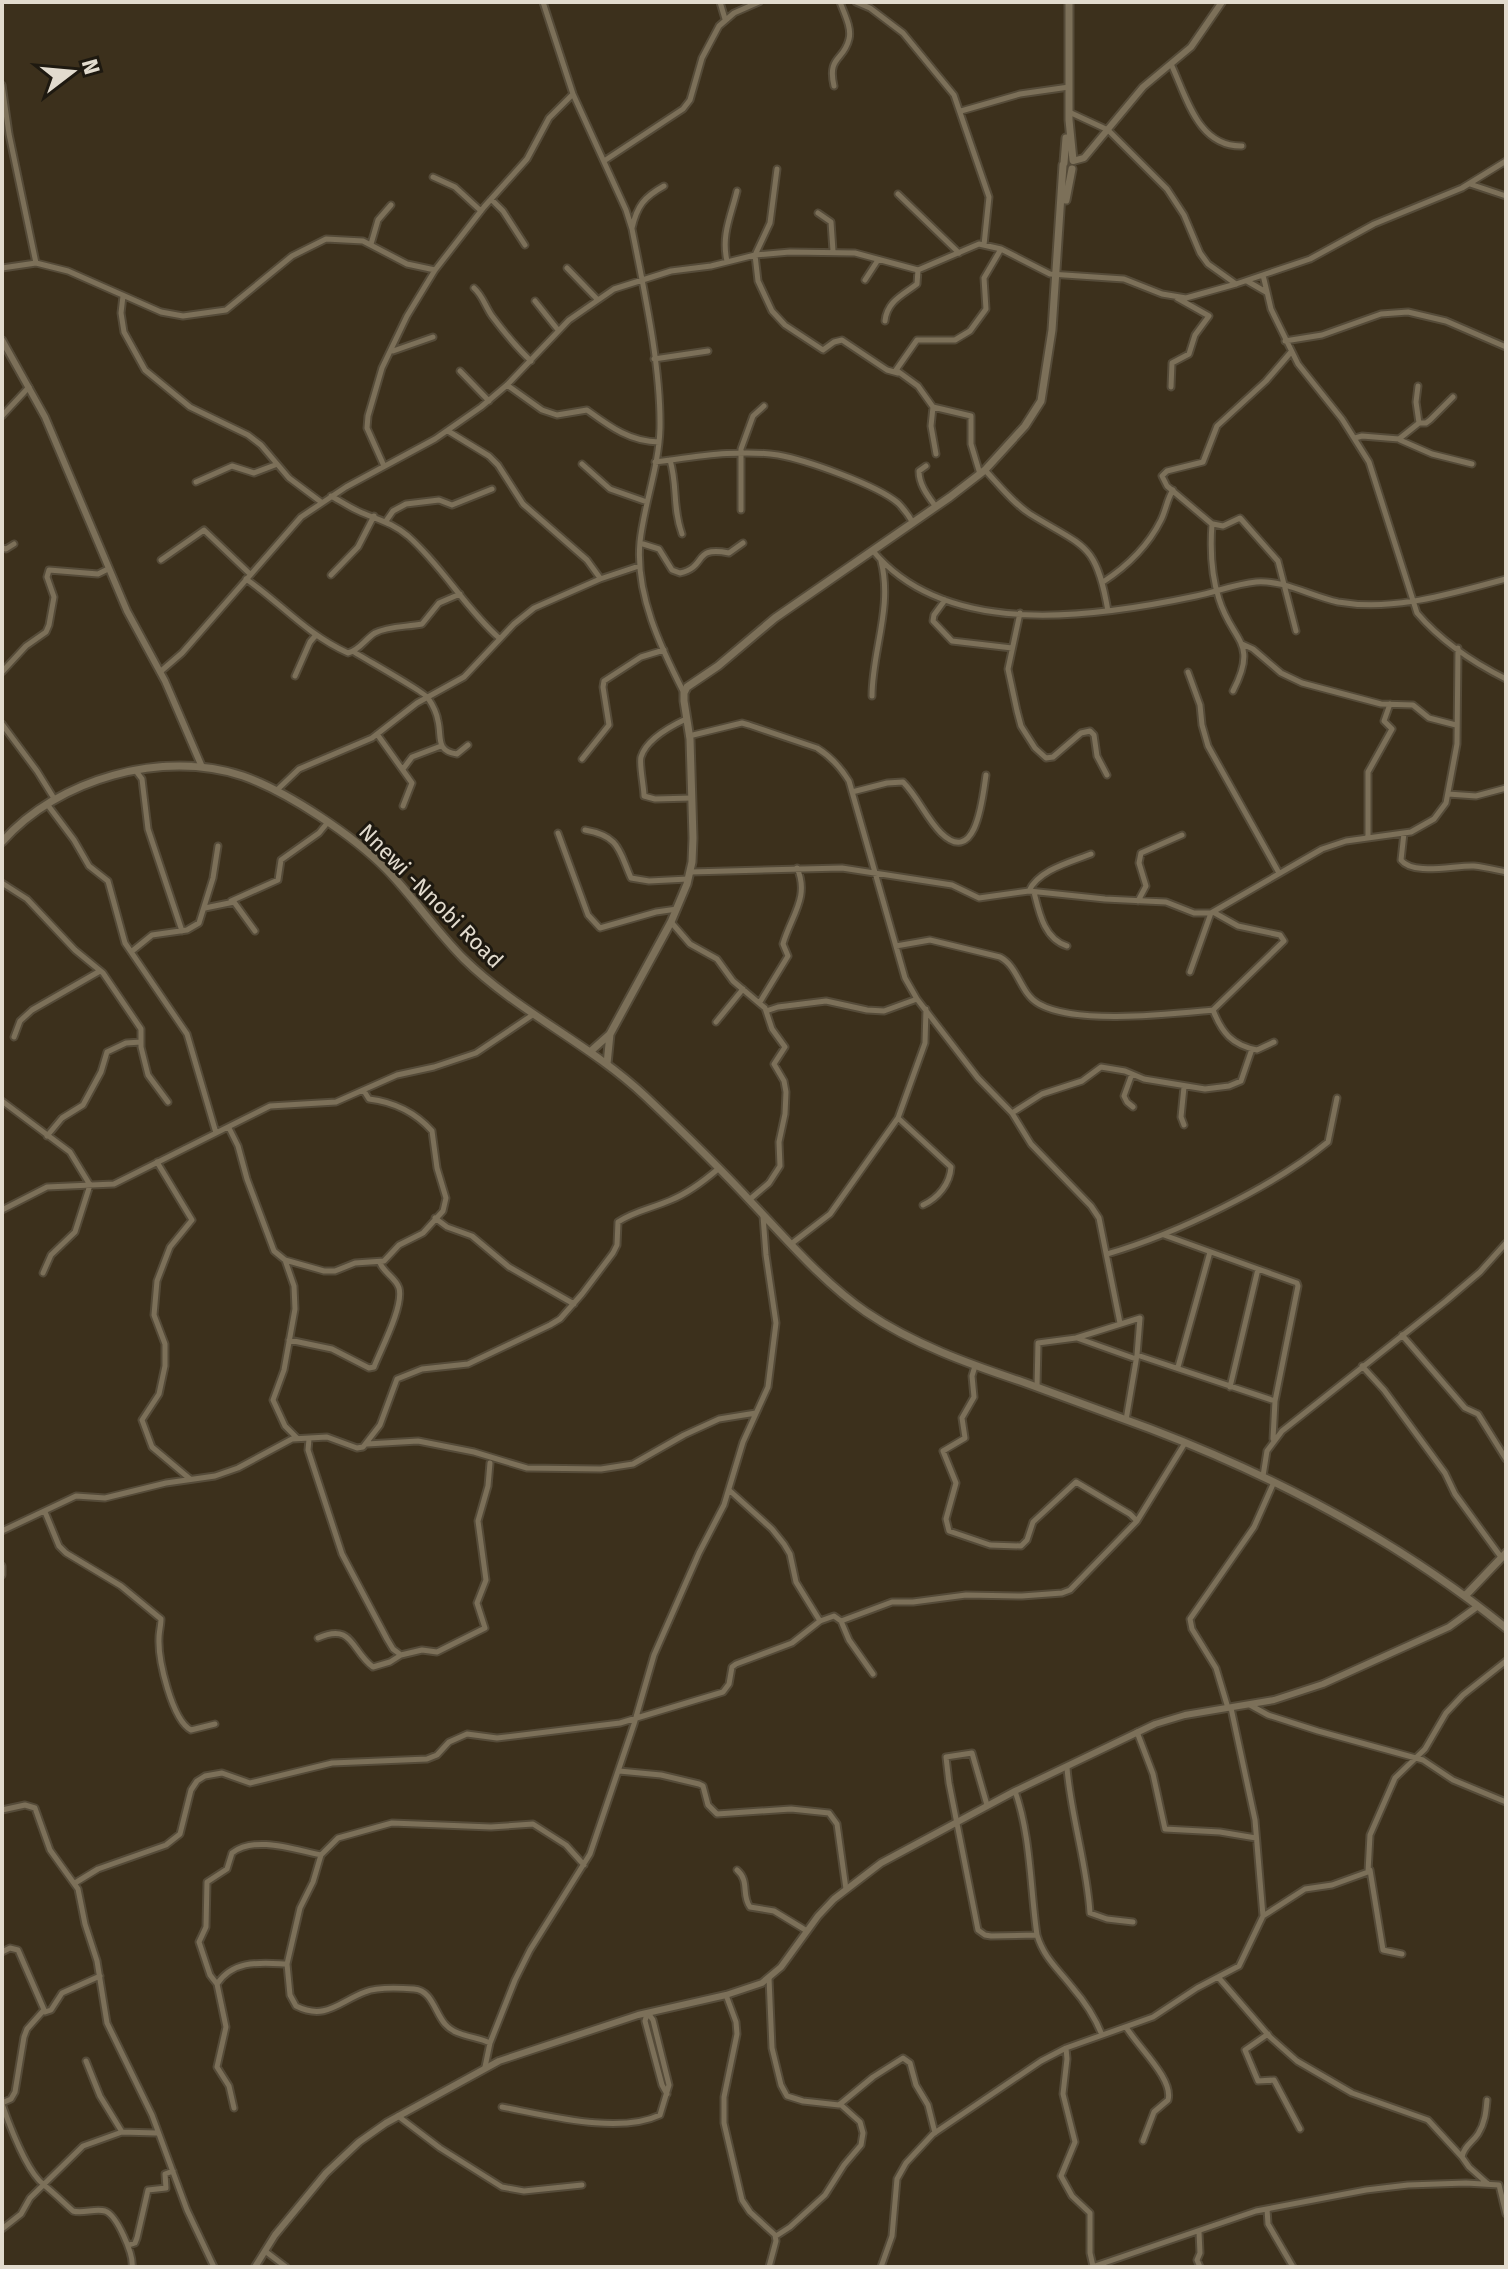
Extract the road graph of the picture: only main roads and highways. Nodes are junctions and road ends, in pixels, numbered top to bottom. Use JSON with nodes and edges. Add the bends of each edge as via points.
{"nodes":[{"id":1,"x":1069,"y":2,"type":"edge"},
{"id":2,"x":2,"y":842,"type":"edge"},
{"id":3,"x":610,"y":1034,"type":"junction"},
{"id":4,"x":591,"y":1051,"type":"junction"},
{"id":5,"x":607,"y":1064,"type":"junction"},
{"id":6,"x":1504,"y":1555,"type":"edge"},
{"id":7,"x":1465,"y":1596,"type":"junction"},
{"id":8,"x":1506,"y":1628,"type":"edge"}],
"edges":[{"from":1,"to":3,"type":"main road","via":[[1070,164],[1041,401],[982,472],[687,687],[693,838],[689,875],[671,922]]},
{"from":2,"to":4,"type":"main road","name":"Nnewi -Nnobi Road","via":[[51,802],[93,782],[166,766],[202,767],[248,778],[362,846],[468,962]]},
{"from":3,"to":4,"type":"main road"},
{"from":3,"to":5,"type":"main road"},
{"from":4,"to":5,"type":"main road","name":"Nnewi -Nnobi Road"},
{"from":5,"to":7,"type":"main road","name":"Nnewi -Nnobi Road","via":[[869,1315],[975,1366],[1185,1443],[1305,1495]]},
{"from":6,"to":7,"type":"main road"},
{"from":7,"to":8,"type":"main road","name":"Nnewi -Nnobi Road"}]}
